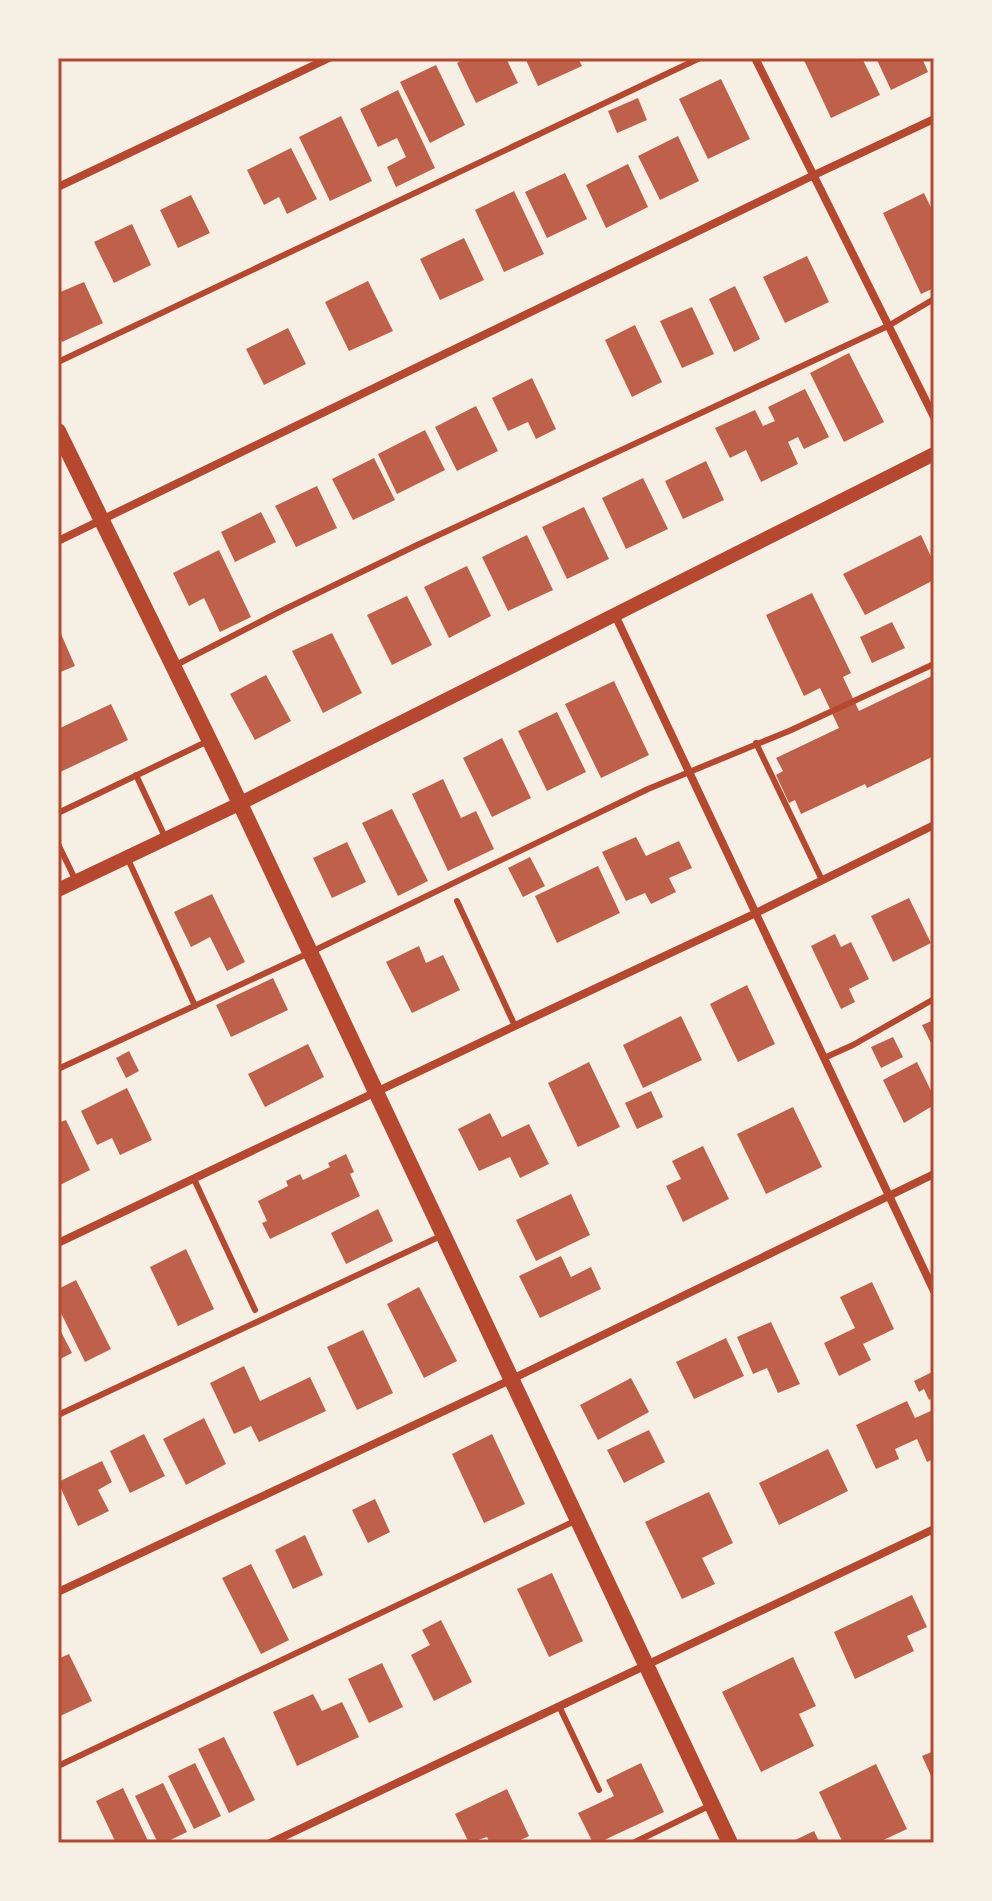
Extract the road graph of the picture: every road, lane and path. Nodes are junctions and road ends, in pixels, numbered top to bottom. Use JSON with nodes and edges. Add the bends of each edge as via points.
{"nodes":[{"id":1,"x":329,"y":58,"type":"edge"},
{"id":2,"x":700,"y":58,"type":"edge"},
{"id":3,"x":755,"y":58,"type":"edge"},
{"id":4,"x":934,"y":119,"type":"edge"},
{"id":5,"x":812,"y":176,"type":"junction"},
{"id":6,"x":58,"y":187,"type":"edge"},
{"id":7,"x":934,"y":299,"type":"edge"},
{"id":8,"x":888,"y":326,"type":"junction"},
{"id":9,"x":58,"y":362,"type":"edge"},
{"id":10,"x":934,"y":417,"type":"edge"},
{"id":11,"x":58,"y":431,"type":"edge"},
{"id":12,"x":934,"y":454,"type":"edge"},
{"id":13,"x":102,"y":520,"type":"junction"},
{"id":14,"x":58,"y":541,"type":"edge"},
{"id":15,"x":614,"y":614,"type":"junction"},
{"id":16,"x":934,"y":664,"type":"edge"},
{"id":17,"x":173,"y":666,"type":"junction"},
{"id":18,"x":210,"y":740,"type":"junction"},
{"id":19,"x":756,"y":743,"type":"junction"},
{"id":20,"x":690,"y":773,"type":"junction"},
{"id":21,"x":136,"y":775,"type":"junction"},
{"id":22,"x":239,"y":804,"type":"junction"},
{"id":23,"x":58,"y":813,"type":"edge"},
{"id":24,"x":934,"y":825,"type":"edge"},
{"id":25,"x":166,"y":839,"type":"junction"},
{"id":26,"x":58,"y":844,"type":"edge"},
{"id":27,"x":127,"y":857,"type":"junction"},
{"id":28,"x":822,"y":880,"type":"junction"},
{"id":29,"x":76,"y":881,"type":"junction"},
{"id":30,"x":58,"y":890,"type":"edge"},
{"id":31,"x":457,"y":901,"type":"dead end"},
{"id":32,"x":756,"y":913,"type":"junction"},
{"id":33,"x":311,"y":952,"type":"junction"},
{"id":34,"x":934,"y":999,"type":"edge"},
{"id":35,"x":195,"y":1006,"type":"junction"},
{"id":36,"x":515,"y":1026,"type":"junction"},
{"id":37,"x":824,"y":1058,"type":"junction"},
{"id":38,"x":58,"y":1069,"type":"edge"},
{"id":39,"x":376,"y":1093,"type":"junction"},
{"id":40,"x":934,"y":1174,"type":"edge"},
{"id":41,"x":194,"y":1179,"type":"junction"},
{"id":42,"x":889,"y":1195,"type":"junction"},
{"id":43,"x":443,"y":1235,"type":"junction"},
{"id":44,"x":58,"y":1243,"type":"edge"},
{"id":45,"x":934,"y":1291,"type":"edge"},
{"id":46,"x":255,"y":1310,"type":"dead end"},
{"id":47,"x":510,"y":1380,"type":"junction"},
{"id":48,"x":58,"y":1415,"type":"edge"},
{"id":49,"x":577,"y":1520,"type":"junction"},
{"id":50,"x":934,"y":1529,"type":"edge"},
{"id":51,"x":58,"y":1592,"type":"edge"},
{"id":52,"x":647,"y":1665,"type":"junction"},
{"id":53,"x":559,"y":1706,"type":"junction"},
{"id":54,"x":58,"y":1766,"type":"edge"},
{"id":55,"x":599,"y":1790,"type":"dead end"},
{"id":56,"x":712,"y":1805,"type":"junction"},
{"id":57,"x":270,"y":1843,"type":"edge"},
{"id":58,"x":633,"y":1843,"type":"edge"},
{"id":59,"x":730,"y":1843,"type":"edge"}],
"edges":[{"from":1,"to":6,"type":"street"},
{"from":2,"to":9,"type":"lane"},
{"from":3,"to":5,"type":"street"},
{"from":4,"to":5,"type":"street"},
{"from":5,"to":8,"type":"street"},
{"from":5,"to":13,"type":"street"},
{"from":7,"to":8,"type":"lane"},
{"from":8,"to":10,"type":"street"},
{"from":8,"to":17,"type":"lane","via":[[415,546]]},
{"from":11,"to":13,"type":"main road"},
{"from":12,"to":15,"type":"street"},
{"from":13,"to":14,"type":"street"},
{"from":13,"to":17,"type":"main road"},
{"from":15,"to":20,"type":"street"},
{"from":15,"to":22,"type":"street"},
{"from":16,"to":19,"type":"lane"},
{"from":17,"to":18,"type":"main road"},
{"from":18,"to":21,"type":"lane"},
{"from":18,"to":22,"type":"main road"},
{"from":19,"to":20,"type":"lane"},
{"from":19,"to":28,"type":"lane"},
{"from":20,"to":32,"type":"street"},
{"from":20,"to":33,"type":"lane"},
{"from":21,"to":23,"type":"lane"},
{"from":21,"to":25,"type":"lane"},
{"from":22,"to":25,"type":"street"},
{"from":22,"to":33,"type":"main road"},
{"from":24,"to":28,"type":"street"},
{"from":25,"to":27,"type":"street"},
{"from":26,"to":29,"type":"lane"},
{"from":27,"to":29,"type":"street"},
{"from":27,"to":35,"type":"lane"},
{"from":28,"to":32,"type":"street"},
{"from":29,"to":30,"type":"street"},
{"from":31,"to":36,"type":"lane"},
{"from":32,"to":36,"type":"street"},
{"from":32,"to":37,"type":"street"},
{"from":33,"to":35,"type":"lane"},
{"from":33,"to":39,"type":"main road"},
{"from":34,"to":37,"type":"lane"},
{"from":35,"to":38,"type":"lane"},
{"from":36,"to":39,"type":"street"},
{"from":37,"to":42,"type":"street"},
{"from":39,"to":41,"type":"street"},
{"from":39,"to":43,"type":"main road"},
{"from":40,"to":42,"type":"street"},
{"from":41,"to":44,"type":"street"},
{"from":41,"to":46,"type":"lane"},
{"from":42,"to":45,"type":"street"},
{"from":42,"to":47,"type":"street"},
{"from":43,"to":47,"type":"main road"},
{"from":43,"to":48,"type":"lane"},
{"from":47,"to":49,"type":"main road"},
{"from":47,"to":51,"type":"street"},
{"from":49,"to":52,"type":"main road"},
{"from":49,"to":54,"type":"lane"},
{"from":50,"to":52,"type":"street"},
{"from":52,"to":53,"type":"street"},
{"from":52,"to":56,"type":"main road"},
{"from":53,"to":55,"type":"lane"},
{"from":53,"to":57,"type":"street"},
{"from":56,"to":58,"type":"lane"},
{"from":56,"to":59,"type":"main road"}]}
